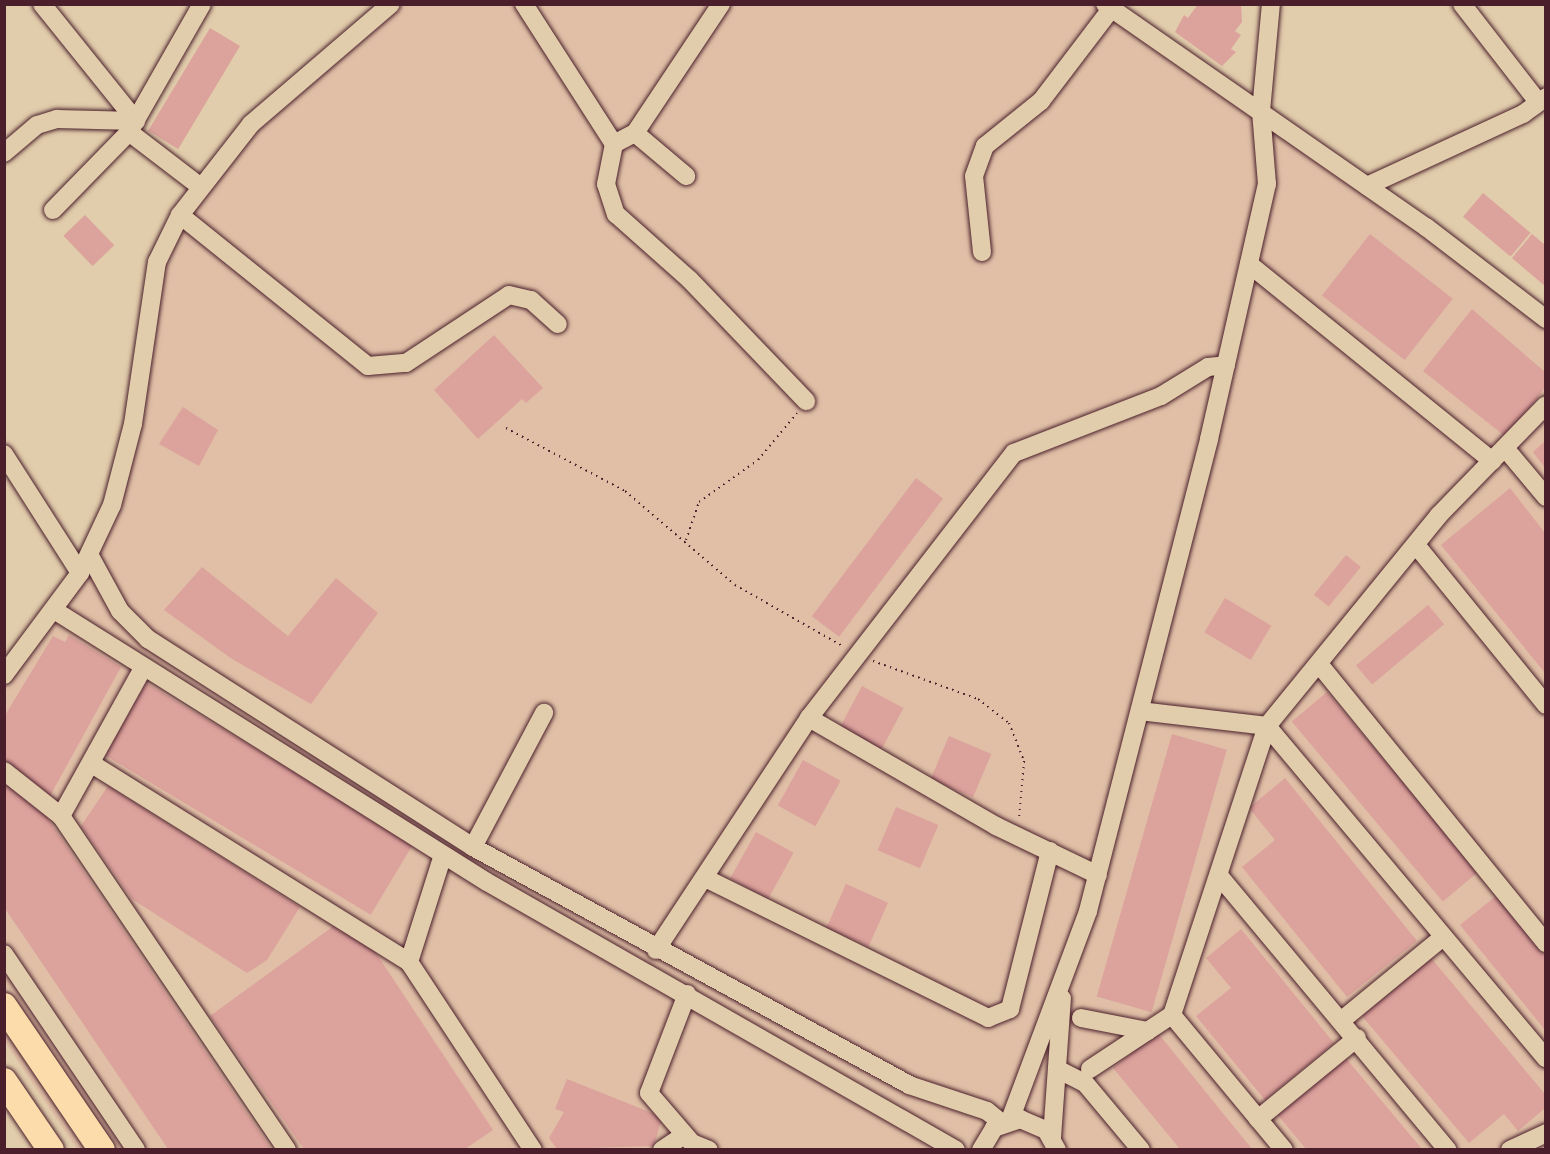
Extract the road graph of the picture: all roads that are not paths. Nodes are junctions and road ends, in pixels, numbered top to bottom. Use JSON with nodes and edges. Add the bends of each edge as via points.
{"nodes":[{"id":1,"x":42,"y":4,"type":"edge"},
{"id":2,"x":202,"y":4,"type":"edge"},
{"id":3,"x":391,"y":4,"type":"edge"},
{"id":4,"x":524,"y":4,"type":"edge"},
{"id":5,"x":721,"y":4,"type":"edge"},
{"id":6,"x":1271,"y":4,"type":"edge"},
{"id":7,"x":1462,"y":4,"type":"edge"},
{"id":8,"x":1108,"y":7,"type":"edge"},
{"id":9,"x":1542,"y":99,"type":"edge"},
{"id":10,"x":1262,"y":111,"type":"junction"},
{"id":11,"x":132,"y":126,"type":"junction"},
{"id":12,"x":635,"y":134,"type":"junction"},
{"id":13,"x":614,"y":144,"type":"junction"},
{"id":14,"x":4,"y":153,"type":"edge"},
{"id":15,"x":686,"y":176,"type":"dead end"},
{"id":16,"x":198,"y":185,"type":"junction"},
{"id":17,"x":1367,"y":186,"type":"junction"},
{"id":18,"x":53,"y":210,"type":"dead end"},
{"id":19,"x":180,"y":215,"type":"junction"},
{"id":20,"x":982,"y":252,"type":"dead end"},
{"id":21,"x":1249,"y":264,"type":"junction"},
{"id":22,"x":1545,"y":319,"type":"edge"},
{"id":23,"x":558,"y":324,"type":"dead end"},
{"id":24,"x":1226,"y":365,"type":"junction"},
{"id":25,"x":806,"y":401,"type":"road end"},
{"id":26,"x":1545,"y":405,"type":"edge"},
{"id":27,"x":4,"y":454,"type":"edge"},
{"id":28,"x":1498,"y":454,"type":"junction"},
{"id":29,"x":1545,"y":497,"type":"edge"},
{"id":30,"x":1416,"y":545,"type":"junction"},
{"id":31,"x":90,"y":556,"type":"junction"},
{"id":32,"x":80,"y":573,"type":"junction"},
{"id":33,"x":54,"y":610,"type":"junction"},
{"id":34,"x":1319,"y":664,"type":"junction"},
{"id":35,"x":143,"y":668,"type":"junction"},
{"id":36,"x":4,"y":675,"type":"edge"},
{"id":37,"x":1545,"y":705,"type":"edge"},
{"id":38,"x":1140,"y":711,"type":"junction"},
{"id":39,"x":544,"y":713,"type":"dead end"},
{"id":40,"x":809,"y":718,"type":"junction"},
{"id":41,"x":1267,"y":726,"type":"junction"},
{"id":42,"x":92,"y":764,"type":"junction"},
{"id":43,"x":4,"y":771,"type":"edge"},
{"id":44,"x":61,"y":816,"type":"junction"},
{"id":45,"x":473,"y":847,"type":"junction"},
{"id":46,"x":1050,"y":851,"type":"junction"},
{"id":47,"x":442,"y":855,"type":"junction"},
{"id":48,"x":1098,"y":874,"type":"junction"},
{"id":49,"x":705,"y":878,"type":"junction"},
{"id":50,"x":1221,"y":879,"type":"junction"},
{"id":51,"x":1443,"y":937,"type":"junction"},
{"id":52,"x":1545,"y":943,"type":"edge"},
{"id":53,"x":656,"y":950,"type":"junction"},
{"id":54,"x":4,"y":954,"type":"edge"},
{"id":55,"x":409,"y":962,"type":"junction"},
{"id":56,"x":1062,"y":990,"type":"junction"},
{"id":57,"x":687,"y":994,"type":"junction"},
{"id":58,"x":4,"y":1006,"type":"edge"},
{"id":59,"x":1172,"y":1015,"type":"junction"},
{"id":60,"x":1081,"y":1018,"type":"dead end"},
{"id":61,"x":1342,"y":1020,"type":"junction"},
{"id":62,"x":1148,"y":1031,"type":"junction"},
{"id":63,"x":1357,"y":1038,"type":"junction"},
{"id":64,"x":1545,"y":1059,"type":"edge"},
{"id":65,"x":1090,"y":1068,"type":"dead end"},
{"id":66,"x":1057,"y":1069,"type":"junction"},
{"id":67,"x":4,"y":1081,"type":"edge"},
{"id":68,"x":1258,"y":1119,"type":"junction"},
{"id":69,"x":1006,"y":1122,"type":"junction"},
{"id":70,"x":1545,"y":1133,"type":"edge"},
{"id":71,"x":1054,"y":1143,"type":"edge"},
{"id":72,"x":694,"y":1144,"type":"edge"},
{"id":73,"x":524,"y":1146,"type":"edge"},
{"id":74,"x":51,"y":1149,"type":"edge"},
{"id":75,"x":102,"y":1149,"type":"edge"},
{"id":76,"x":135,"y":1149,"type":"edge"},
{"id":77,"x":287,"y":1149,"type":"edge"},
{"id":78,"x":662,"y":1149,"type":"edge"},
{"id":79,"x":956,"y":1149,"type":"edge"},
{"id":80,"x":981,"y":1149,"type":"edge"},
{"id":81,"x":1141,"y":1149,"type":"edge"},
{"id":82,"x":1284,"y":1149,"type":"edge"},
{"id":83,"x":1448,"y":1149,"type":"edge"},
{"id":84,"x":1510,"y":1149,"type":"edge"}],
"edges":[{"from":1,"to":11,"type":"street"},
{"from":2,"to":11,"type":"street"},
{"from":3,"to":16,"type":"street","via":[[273,102]]},
{"from":4,"to":13,"type":"street"},
{"from":5,"to":12,"type":"street"},
{"from":6,"to":10,"type":"street"},
{"from":7,"to":9,"type":"street"},
{"from":8,"to":10,"type":"street"},
{"from":8,"to":20,"type":"street","via":[[1041,101],[985,146],[974,176]]},
{"from":9,"to":17,"type":"street"},
{"from":10,"to":17,"type":"street"},
{"from":10,"to":21,"type":"street","via":[[1267,184]]},
{"from":11,"to":14,"type":"street","via":[[57,119],[37,125]]},
{"from":11,"to":16,"type":"street"},
{"from":11,"to":18,"type":"street"},
{"from":12,"to":13,"type":"street"},
{"from":12,"to":15,"type":"street"},
{"from":13,"to":25,"type":"street","via":[[606,184],[616,214],[690,280]]},
{"from":16,"to":19,"type":"street"},
{"from":17,"to":22,"type":"street"},
{"from":19,"to":23,"type":"street","via":[[368,366],[406,363],[509,295],[531,300]]},
{"from":19,"to":31,"type":"street","via":[[157,262],[127,454]]},
{"from":21,"to":24,"type":"street"},
{"from":21,"to":28,"type":"street"},
{"from":24,"to":38,"type":"street"},
{"from":24,"to":40,"type":"street","via":[[1208,367],[1161,396],[1014,453]]},
{"from":26,"to":28,"type":"street"},
{"from":27,"to":32,"type":"street"},
{"from":28,"to":29,"type":"street"},
{"from":28,"to":30,"type":"street"},
{"from":30,"to":34,"type":"street"},
{"from":30,"to":37,"type":"street"},
{"from":31,"to":32,"type":"street"},
{"from":31,"to":45,"type":"street","via":[[120,611],[148,639]]},
{"from":32,"to":33,"type":"street"},
{"from":33,"to":35,"type":"street"},
{"from":33,"to":36,"type":"street"},
{"from":34,"to":41,"type":"street"},
{"from":34,"to":52,"type":"street"},
{"from":35,"to":42,"type":"street"},
{"from":35,"to":47,"type":"street"},
{"from":38,"to":41,"type":"street"},
{"from":38,"to":48,"type":"street"},
{"from":39,"to":45,"type":"street"},
{"from":40,"to":46,"type":"street"},
{"from":40,"to":49,"type":"street"},
{"from":41,"to":50,"type":"street"},
{"from":41,"to":51,"type":"street"},
{"from":42,"to":44,"type":"street"},
{"from":42,"to":55,"type":"street"},
{"from":43,"to":44,"type":"street"},
{"from":44,"to":77,"type":"street"},
{"from":45,"to":53,"type":"street"},
{"from":46,"to":48,"type":"street"},
{"from":46,"to":49,"type":"street","via":[[1010,1009],[987,1018]]},
{"from":47,"to":55,"type":"street"},
{"from":47,"to":57,"type":"street"},
{"from":48,"to":56,"type":"street"},
{"from":49,"to":53,"type":"street"},
{"from":50,"to":59,"type":"street"},
{"from":50,"to":61,"type":"street"},
{"from":51,"to":61,"type":"street"},
{"from":51,"to":64,"type":"street"},
{"from":53,"to":69,"type":"street","via":[[909,1085],[987,1111]]},
{"from":54,"to":76,"type":"street"},
{"from":55,"to":73,"type":"street"},
{"from":56,"to":66,"type":"street"},
{"from":56,"to":69,"type":"street"},
{"from":57,"to":72,"type":"street","via":[[649,1089],[652,1102]]},
{"from":57,"to":79,"type":"street"},
{"from":58,"to":75,"type":"highway"},
{"from":59,"to":62,"type":"street"},
{"from":59,"to":68,"type":"street"},
{"from":60,"to":62,"type":"street"},
{"from":61,"to":63,"type":"street"},
{"from":62,"to":65,"type":"street"},
{"from":63,"to":68,"type":"street"},
{"from":63,"to":83,"type":"street"},
{"from":66,"to":71,"type":"street"},
{"from":66,"to":81,"type":"street","via":[[1085,1083]]},
{"from":67,"to":74,"type":"highway"},
{"from":68,"to":82,"type":"street"},
{"from":69,"to":71,"type":"street","via":[[1038,1124]]},
{"from":69,"to":80,"type":"street"},
{"from":70,"to":84,"type":"street"},
{"from":72,"to":78,"type":"street"}]}
